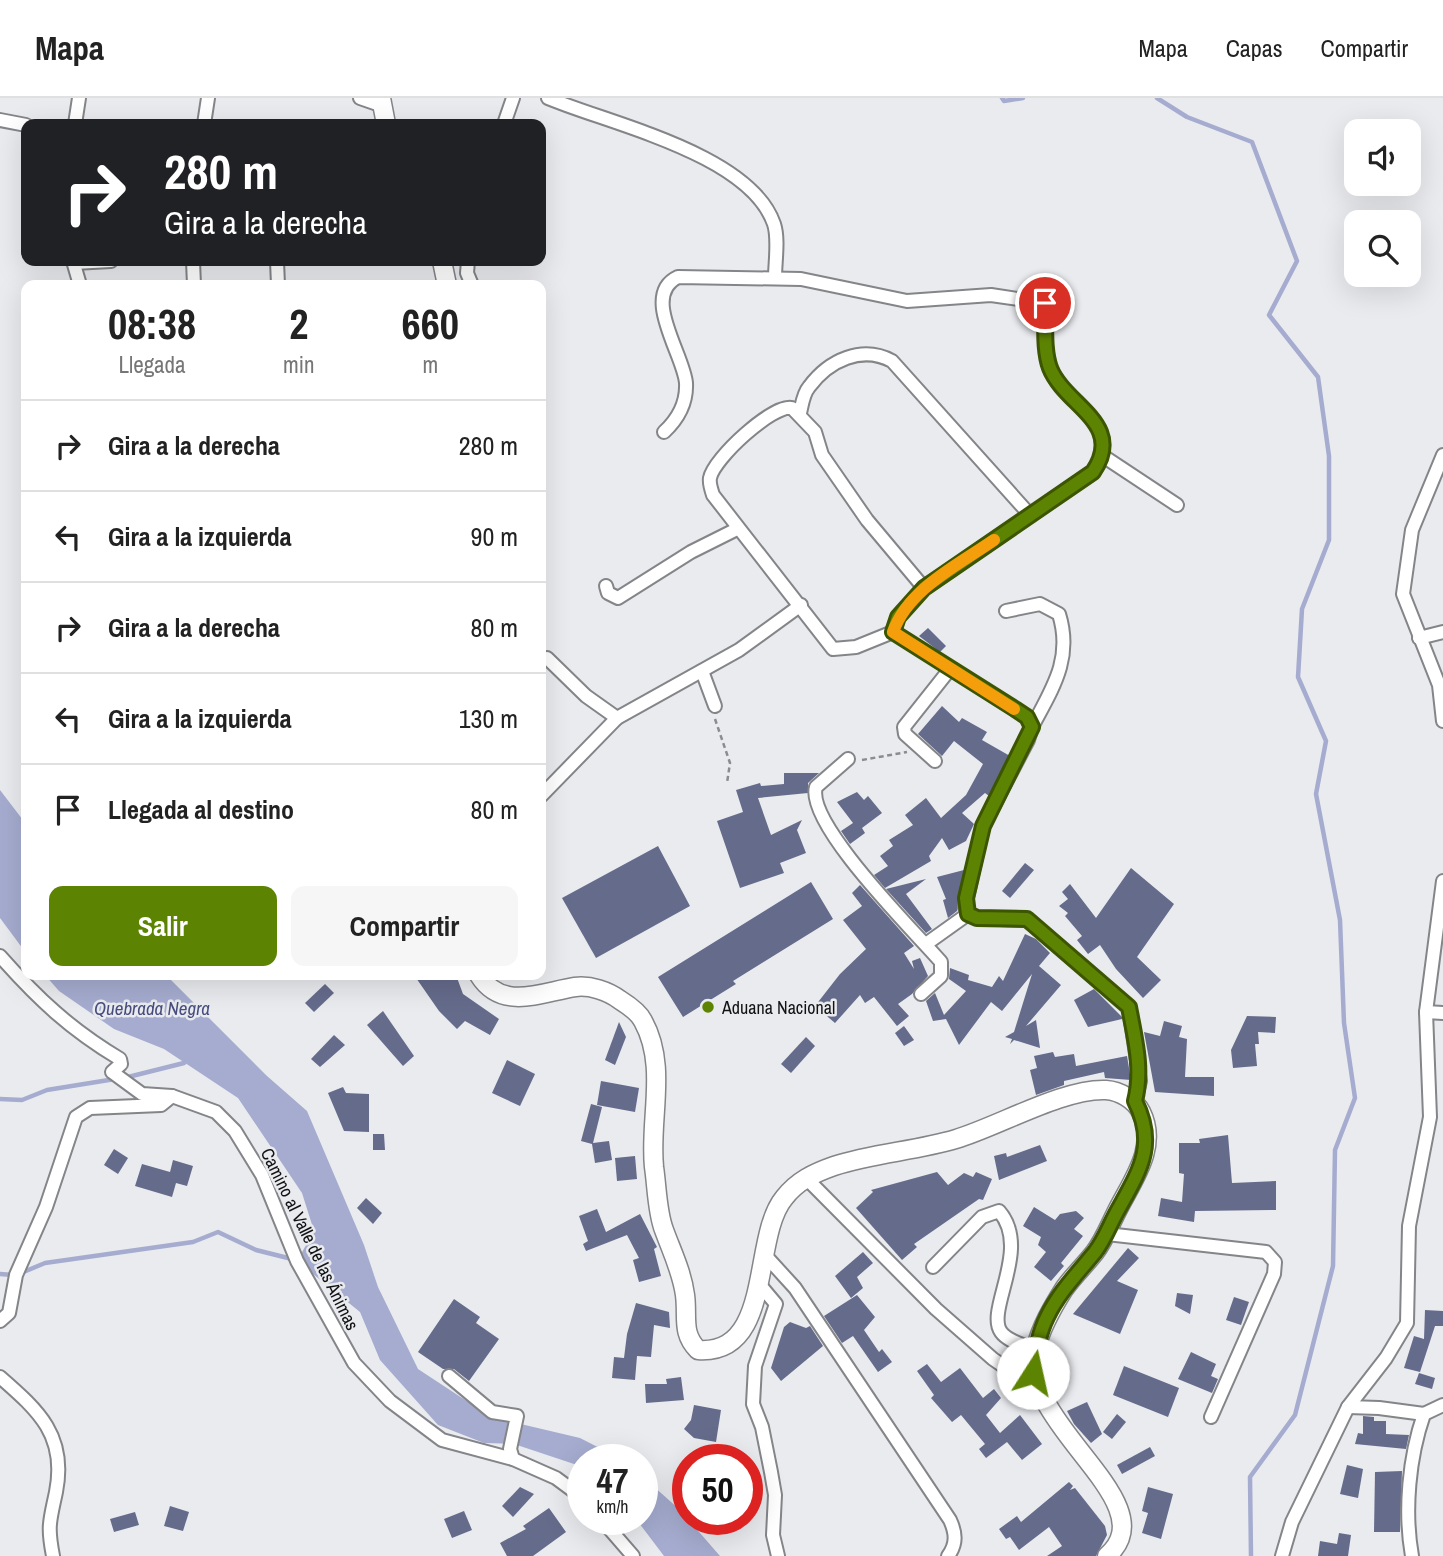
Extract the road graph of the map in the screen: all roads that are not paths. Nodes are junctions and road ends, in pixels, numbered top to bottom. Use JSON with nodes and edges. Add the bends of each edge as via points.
{"nodes":[{"id":1,"x":79,"y":98,"type":"edge"},
{"id":2,"x":208,"y":98,"type":"edge"},
{"id":3,"x":360,"y":98,"type":"edge"},
{"id":4,"x":513,"y":98,"type":"edge"},
{"id":5,"x":548,"y":98,"type":"edge"},
{"id":6,"x":382,"y":102,"type":"edge"},
{"id":7,"x":76,"y":119,"type":"edge"},
{"id":8,"x":205,"y":119,"type":"edge"},
{"id":9,"x":506,"y":119,"type":"edge"},
{"id":10,"x":0,"y":120,"type":"edge"},
{"id":11,"x":21,"y":124,"type":"edge"},
{"id":12,"x":775,"y":278,"type":"junction"},
{"id":13,"x":800,"y":413,"type":"junction"},
{"id":14,"x":664,"y":432,"type":"dead end"},
{"id":15,"x":1443,"y":455,"type":"edge"},
{"id":16,"x":1103,"y":456,"type":"junction"},
{"id":17,"x":1177,"y":505,"type":"dead end"},
{"id":18,"x":1030,"y":515,"type":"junction"},
{"id":19,"x":737,"y":529,"type":"junction"},
{"id":20,"x":606,"y":586,"type":"dead end"},
{"id":21,"x":924,"y":588,"type":"junction"},
{"id":22,"x":801,"y":605,"type":"junction"},
{"id":23,"x":1006,"y":611,"type":"dead end"},
{"id":24,"x":893,"y":632,"type":"junction"},
{"id":25,"x":1443,"y":632,"type":"edge"},
{"id":26,"x":1419,"y":638,"type":"junction"},
{"id":27,"x":547,"y":658,"type":"dead end"},
{"id":28,"x":950,"y":669,"type":"junction"},
{"id":29,"x":702,"y":671,"type":"junction"},
{"id":30,"x":1441,"y":685,"type":"edge"},
{"id":31,"x":715,"y":706,"type":"road end"},
{"id":32,"x":617,"y":718,"type":"junction"},
{"id":33,"x":1443,"y":721,"type":"edge"},
{"id":34,"x":1032,"y":727,"type":"junction"},
{"id":35,"x":848,"y":760,"type":"road end"},
{"id":36,"x":935,"y":761,"type":"dead end"},
{"id":37,"x":546,"y":791,"type":"edge"},
{"id":38,"x":1443,"y":881,"type":"edge"},
{"id":39,"x":968,"y":914,"type":"junction"},
{"id":40,"x":926,"y":944,"type":"junction"},
{"id":41,"x":0,"y":956,"type":"edge"},
{"id":42,"x":21,"y":980,"type":"edge"},
{"id":43,"x":21,"y":980,"type":"edge"},
{"id":44,"x":484,"y":980,"type":"edge"},
{"id":45,"x":921,"y":994,"type":"dead end"},
{"id":46,"x":1426,"y":1012,"type":"junction"},
{"id":47,"x":1443,"y":1013,"type":"edge"},
{"id":48,"x":172,"y":1096,"type":"junction"},
{"id":49,"x":1135,"y":1101,"type":"junction"},
{"id":50,"x":806,"y":1178,"type":"junction"},
{"id":51,"x":1107,"y":1234,"type":"junction"},
{"id":52,"x":764,"y":1254,"type":"junction"},
{"id":53,"x":933,"y":1267,"type":"dead end"},
{"id":54,"x":760,"y":1286,"type":"junction"},
{"id":55,"x":0,"y":1321,"type":"edge"},
{"id":56,"x":1035,"y":1350,"type":"junction"},
{"id":57,"x":1033,"y":1373,"type":"junction"},
{"id":58,"x":449,"y":1376,"type":"dead end"},
{"id":59,"x":0,"y":1377,"type":"edge"},
{"id":60,"x":1443,"y":1405,"type":"edge"},
{"id":61,"x":1348,"y":1407,"type":"junction"},
{"id":62,"x":1424,"y":1414,"type":"junction"},
{"id":63,"x":1211,"y":1417,"type":"dead end"},
{"id":64,"x":511,"y":1454,"type":"junction"},
{"id":65,"x":567,"y":1487,"type":"edge"},
{"id":66,"x":615,"y":1535,"type":"edge"},
{"id":67,"x":53,"y":1556,"type":"edge"},
{"id":68,"x":633,"y":1556,"type":"edge"},
{"id":69,"x":778,"y":1556,"type":"edge"},
{"id":70,"x":948,"y":1556,"type":"edge"},
{"id":71,"x":1107,"y":1556,"type":"edge"},
{"id":72,"x":1282,"y":1556,"type":"edge"},
{"id":73,"x":1412,"y":1556,"type":"edge"}],
"edges":[{"from":1,"to":7,"type":"street"},
{"from":2,"to":8,"type":"street"},
{"from":3,"to":6,"type":"street"},
{"from":4,"to":9,"type":"street"},
{"from":5,"to":12,"type":"street","via":[[681,147],[742,181],[760,199],[775,226]]},
{"from":10,"to":11,"type":"street"},
{"from":12,"to":14,"type":"street","via":[[678,277],[667,284],[662,293],[665,318],[684,374],[685,393],[676,419]]},
{"from":12,"to":16,"type":"street","via":[[907,301],[990,295],[1045,303],[1051,369],[1095,422]]},
{"from":13,"to":18,"type":"street","via":[[807,389],[824,372],[853,355],[877,353],[892,361]]},
{"from":13,"to":19,"type":"street","via":[[787,407],[776,410],[731,447],[713,470],[709,480],[713,495]]},
{"from":13,"to":21,"type":"street","via":[[815,432],[822,455],[867,520]]},
{"from":15,"to":26,"type":"street","via":[[1412,530],[1404,566],[1403,594]]},
{"from":16,"to":17,"type":"street"},
{"from":16,"to":18,"type":"street","via":[[1093,472]]},
{"from":18,"to":21,"type":"street"},
{"from":19,"to":20,"type":"street","via":[[618,597],[608,593]]},
{"from":19,"to":22,"type":"street"},
{"from":21,"to":24,"type":"street","via":[[898,617]]},
{"from":22,"to":24,"type":"street","via":[[834,649],[856,647]]},
{"from":22,"to":29,"type":"street","via":[[757,639]]},
{"from":23,"to":34,"type":"street","via":[[1040,604],[1059,614],[1066,636],[1058,675]]},
{"from":24,"to":28,"type":"street"},
{"from":25,"to":26,"type":"street"},
{"from":26,"to":30,"type":"street"},
{"from":27,"to":32,"type":"street"},
{"from":28,"to":34,"type":"street","via":[[1027,717]]},
{"from":28,"to":36,"type":"street","via":[[904,727],[905,734]]},
{"from":29,"to":31,"type":"street"},
{"from":29,"to":32,"type":"street"},
{"from":30,"to":33,"type":"street"},
{"from":32,"to":37,"type":"street"},
{"from":34,"to":39,"type":"street","via":[[983,826],[966,898]]},
{"from":35,"to":40,"type":"street","via":[[816,787],[821,814],[833,838]]},
{"from":38,"to":46,"type":"street"},
{"from":39,"to":40,"type":"street"},
{"from":39,"to":49,"type":"street","via":[[1027,919],[1129,1007],[1140,1081]]},
{"from":40,"to":45,"type":"street","via":[[941,962],[941,976]]},
{"from":41,"to":43,"type":"street","name":"Camino al Valle de las Ánimas"},
{"from":42,"to":48,"type":"street","name":"Camino al Valle de las Ánimas","via":[[77,1033],[120,1059],[112,1072],[119,1079],[142,1094]]},
{"from":44,"to":54,"type":"main road","via":[[494,991],[514,998],[577,987],[602,990],[642,1018],[656,1068],[654,1165],[660,1215],[683,1286],[689,1341],[698,1350],[710,1350],[736,1337]]},
{"from":46,"to":47,"type":"street"},
{"from":46,"to":61,"type":"street","via":[[1430,1118],[1409,1226],[1407,1323]]},
{"from":48,"to":55,"type":"street","via":[[161,1105],[90,1108],[76,1117],[46,1207],[16,1275],[9,1313]]},
{"from":48,"to":64,"type":"street","name":"Camino al Valle de las Ánimas","via":[[216,1112],[235,1130],[262,1175],[298,1261],[354,1363],[390,1401],[442,1440]]},
{"from":49,"to":50,"type":"main road","via":[[1110,1090],[1086,1091],[956,1139],[835,1166]]},
{"from":49,"to":51,"type":"main road","via":[[1145,1121],[1142,1162]]},
{"from":50,"to":52,"type":"main road","via":[[782,1199]]},
{"from":50,"to":57,"type":"street","via":[[978,1346],[1009,1370]]},
{"from":51,"to":56,"type":"main road","via":[[1065,1287]]},
{"from":51,"to":63,"type":"street","via":[[1266,1252],[1275,1262],[1274,1274]]},
{"from":52,"to":54,"type":"main road"},
{"from":52,"to":70,"type":"street","via":[[795,1288],[950,1520],[956,1533]]},
{"from":53,"to":56,"type":"street","via":[[976,1221],[999,1211],[1006,1224],[1011,1259],[999,1329]]},
{"from":54,"to":69,"type":"street","via":[[776,1304],[755,1366],[753,1404],[770,1462]]},
{"from":56,"to":57,"type":"main road"},
{"from":57,"to":71,"type":"main road","via":[[1053,1417],[1120,1506],[1120,1538]]},
{"from":58,"to":64,"type":"street","via":[[492,1412],[517,1416]]},
{"from":59,"to":67,"type":"street","via":[[37,1411],[53,1437],[60,1461],[47,1526]]},
{"from":60,"to":62,"type":"street"},
{"from":61,"to":62,"type":"street"},
{"from":61,"to":72,"type":"street","via":[[1292,1522]]},
{"from":62,"to":73,"type":"street","via":[[1415,1440],[1409,1502]]},
{"from":64,"to":65,"type":"street","name":"Camino al Valle de las Ánimas"},
{"from":66,"to":68,"type":"street"}]}
